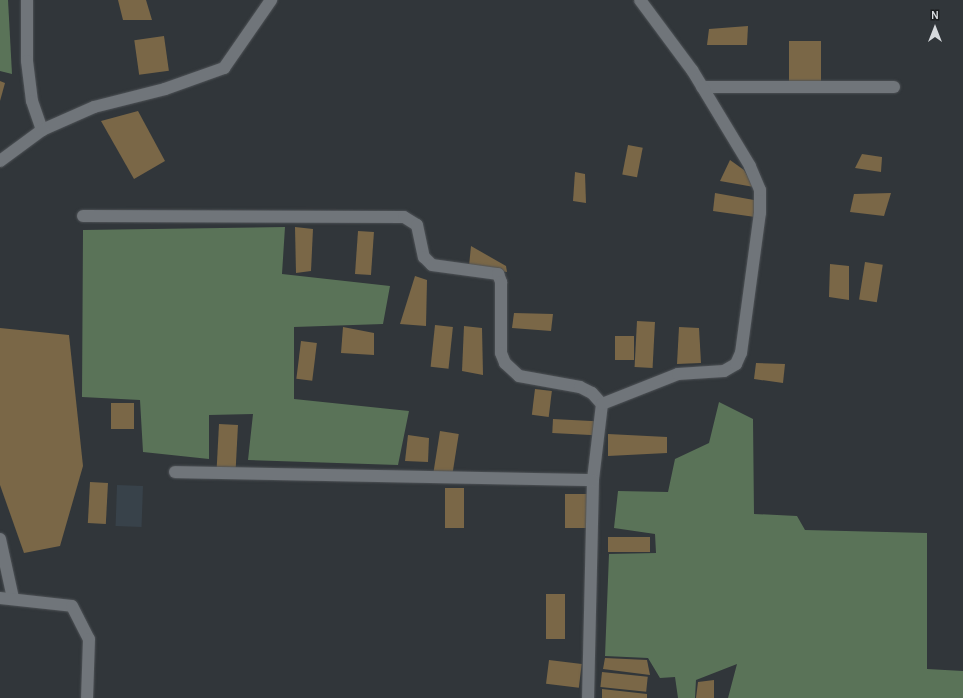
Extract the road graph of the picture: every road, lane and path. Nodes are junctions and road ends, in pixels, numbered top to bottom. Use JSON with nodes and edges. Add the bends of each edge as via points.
{"nodes":[{"id":1,"x":27,"y":0,"type":"edge"},
{"id":2,"x":271,"y":0,"type":"edge"},
{"id":3,"x":640,"y":0,"type":"edge"},
{"id":4,"x":894,"y":86,"type":"dead end"},
{"id":5,"x":702,"y":87,"type":"junction"},
{"id":6,"x":42,"y":130,"type":"junction"},
{"id":7,"x":0,"y":161,"type":"edge"},
{"id":8,"x":83,"y":216,"type":"dead end"},
{"id":9,"x":602,"y":404,"type":"junction"},
{"id":10,"x":175,"y":472,"type":"dead end"},
{"id":11,"x":593,"y":480,"type":"junction"},
{"id":12,"x":0,"y":539,"type":"edge"},
{"id":13,"x":0,"y":598,"type":"edge"},
{"id":14,"x":13,"y":598,"type":"junction"},
{"id":15,"x":87,"y":698,"type":"edge"},
{"id":16,"x":588,"y":698,"type":"edge"}],
"edges":[{"from":1,"to":6,"type":"street","via":[[27,61],[32,101]]},
{"from":2,"to":6,"type":"street","via":[[224,68],[165,89],[94,107]]},
{"from":3,"to":5,"type":"street"},
{"from":4,"to":5,"type":"street"},
{"from":5,"to":9,"type":"street","via":[[750,166],[760,190],[741,353],[736,364],[724,371],[678,374]]},
{"from":6,"to":7,"type":"street"},
{"from":8,"to":9,"type":"street","via":[[404,217],[417,225],[424,257],[432,265],[498,274],[501,282],[501,353],[505,363],[519,376],[580,387],[592,393]]},
{"from":9,"to":11,"type":"street"},
{"from":10,"to":11,"type":"street"},
{"from":11,"to":16,"type":"street"},
{"from":12,"to":14,"type":"street"},
{"from":13,"to":14,"type":"street"},
{"from":14,"to":15,"type":"street","via":[[72,606],[89,639]]}]}
